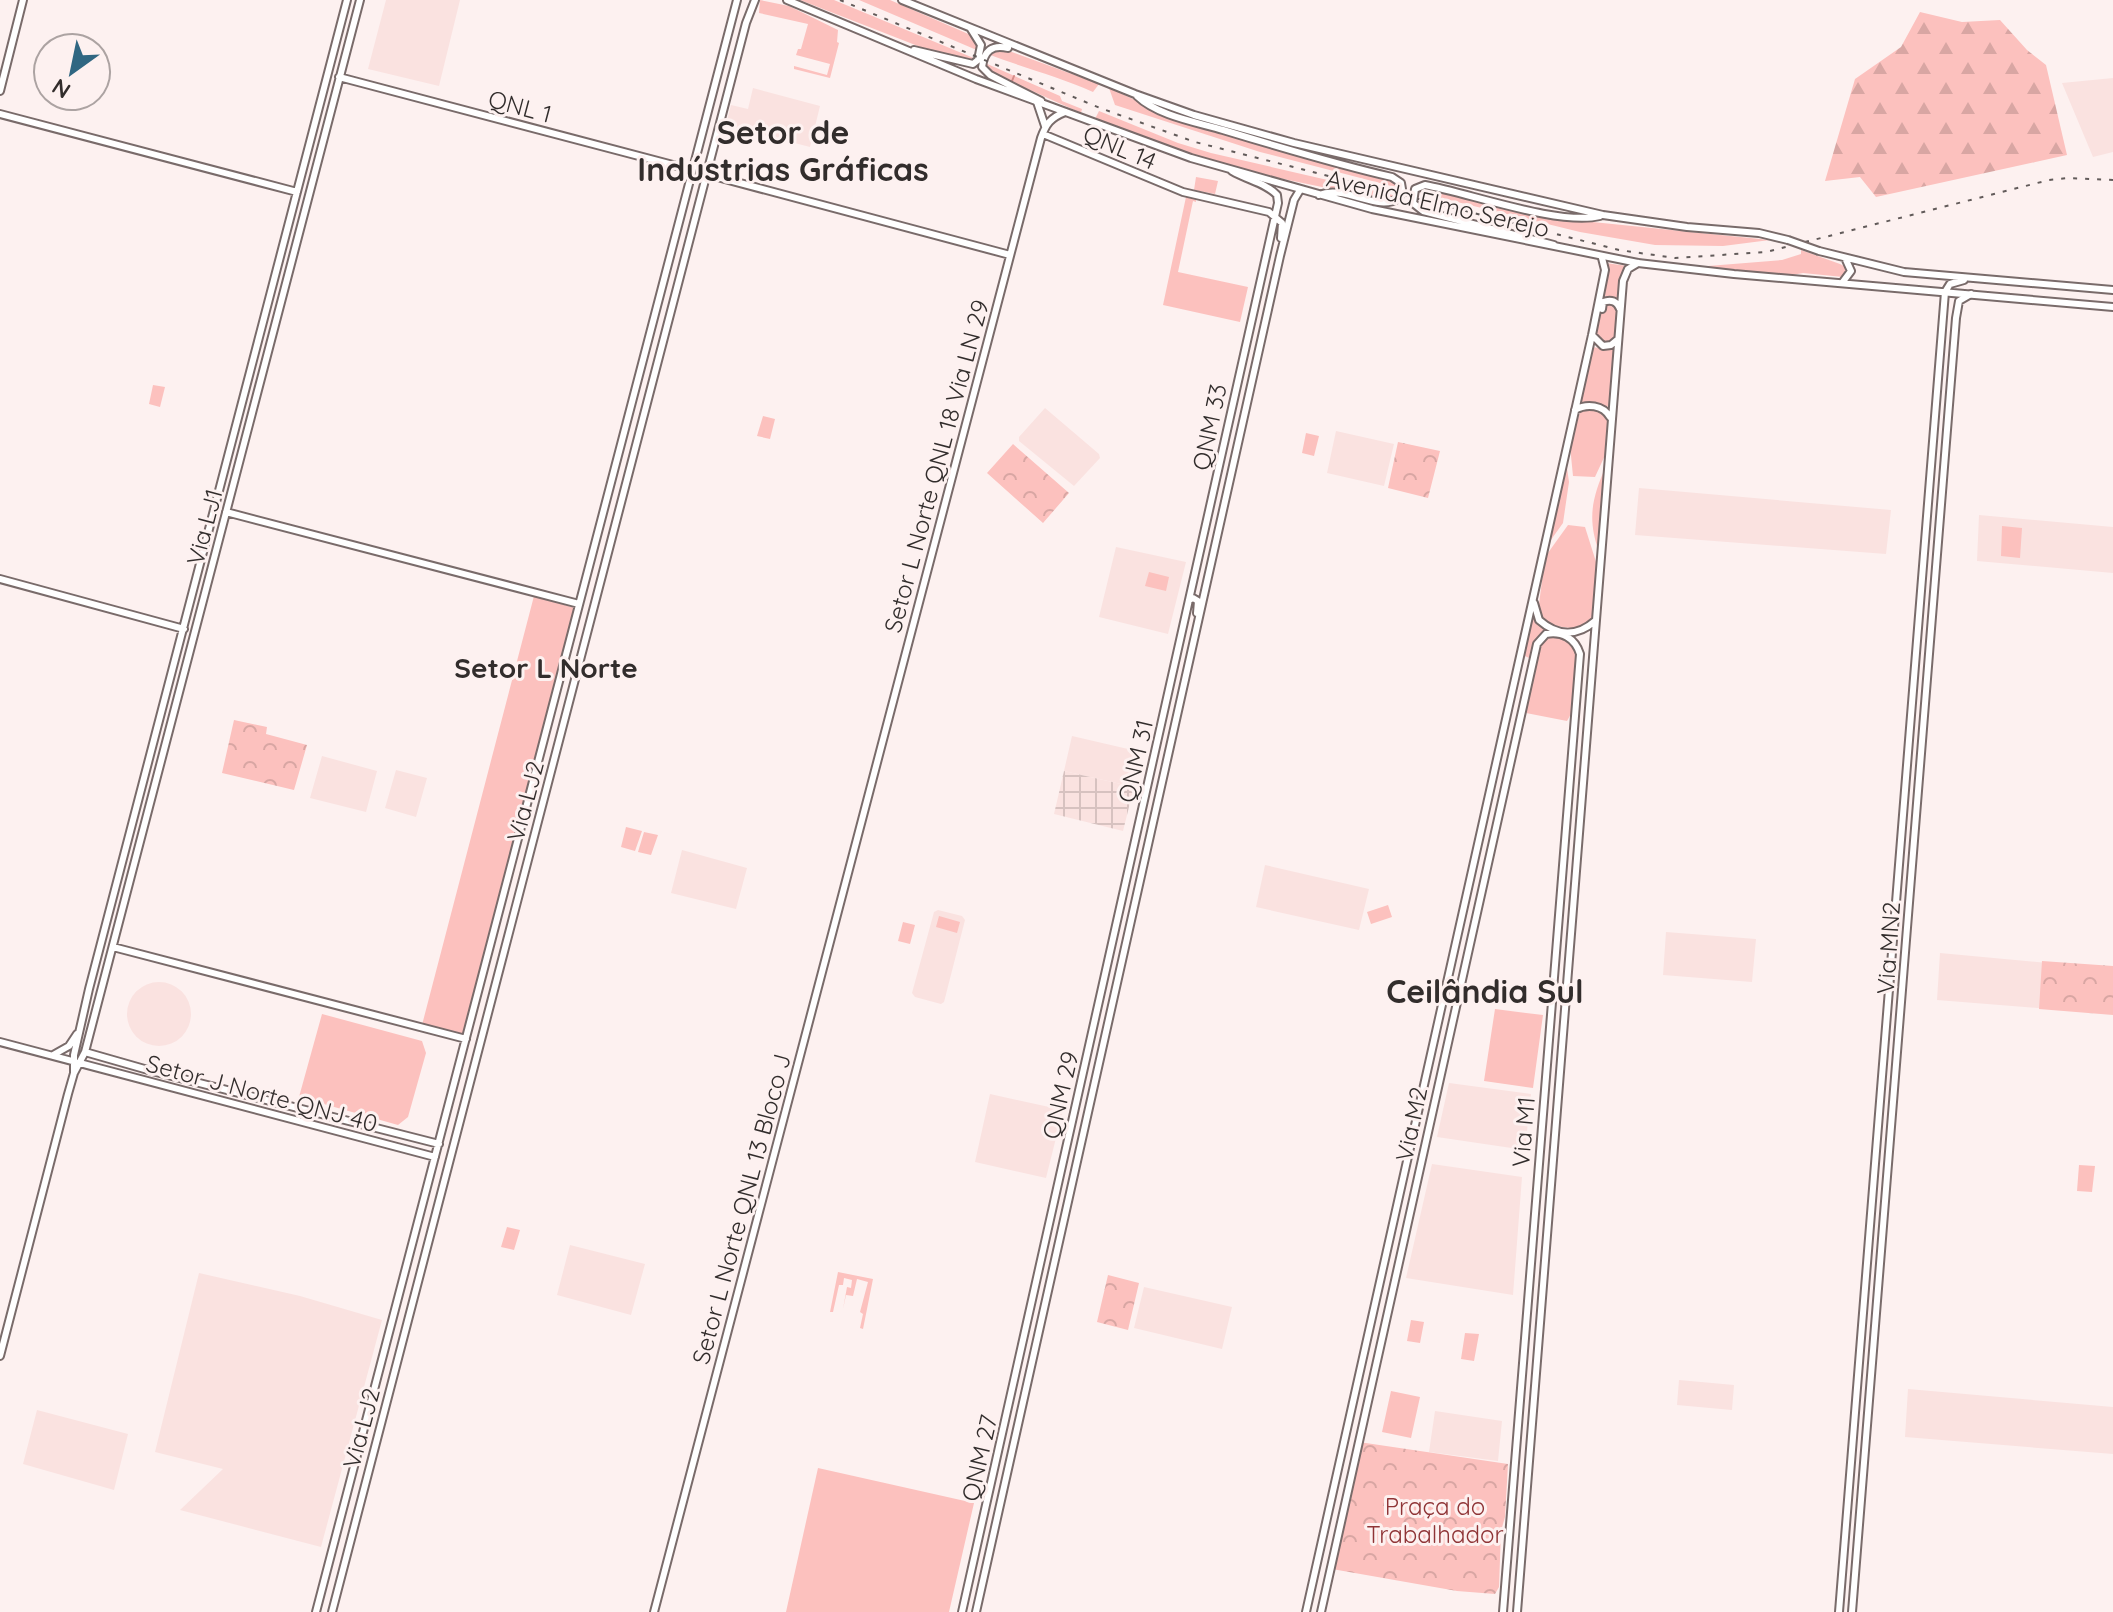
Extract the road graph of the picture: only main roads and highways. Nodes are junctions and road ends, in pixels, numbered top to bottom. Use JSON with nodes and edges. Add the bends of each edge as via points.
{"nodes":[{"id":1,"x":23,"y":0,"type":"edge"},
{"id":2,"x":347,"y":0,"type":"edge"},
{"id":3,"x":360,"y":0,"type":"edge"},
{"id":4,"x":737,"y":0,"type":"edge"},
{"id":5,"x":755,"y":0,"type":"edge"},
{"id":6,"x":787,"y":0,"type":"edge"},
{"id":7,"x":902,"y":0,"type":"edge"},
{"id":8,"x":971,"y":29,"type":"junction"},
{"id":9,"x":899,"y":47,"type":"junction"},
{"id":10,"x":1035,"y":55,"type":"junction"},
{"id":11,"x":339,"y":77,"type":"junction"},
{"id":12,"x":0,"y":91,"type":"edge"},
{"id":13,"x":1135,"y":94,"type":"junction"},
{"id":14,"x":1037,"y":102,"type":"junction"},
{"id":15,"x":1047,"y":106,"type":"junction"},
{"id":16,"x":1065,"y":112,"type":"junction"},
{"id":17,"x":0,"y":114,"type":"edge"},
{"id":18,"x":316,"y":118,"type":"junction"},
{"id":19,"x":328,"y":123,"type":"junction"},
{"id":20,"x":705,"y":125,"type":"junction"},
{"id":21,"x":1044,"y":130,"type":"junction"},
{"id":22,"x":313,"y":132,"type":"junction"},
{"id":23,"x":717,"y":135,"type":"junction"},
{"id":24,"x":324,"y":136,"type":"junction"},
{"id":25,"x":1229,"y":169,"type":"junction"},
{"id":26,"x":692,"y":170,"type":"junction"},
{"id":27,"x":706,"y":174,"type":"junction"},
{"id":28,"x":1300,"y":190,"type":"junction"},
{"id":29,"x":297,"y":192,"type":"junction"},
{"id":30,"x":1319,"y":195,"type":"junction"},
{"id":31,"x":1603,"y":215,"type":"junction"},
{"id":32,"x":1275,"y":216,"type":"junction"},
{"id":33,"x":1561,"y":249,"type":"junction"},
{"id":34,"x":1010,"y":255,"type":"junction"},
{"id":35,"x":1280,"y":256,"type":"junction"},
{"id":36,"x":1602,"y":258,"type":"junction"},
{"id":37,"x":1845,"y":260,"type":"junction"},
{"id":38,"x":670,"y":261,"type":"junction"},
{"id":39,"x":1638,"y":263,"type":"junction"},
{"id":40,"x":682,"y":264,"type":"junction"},
{"id":41,"x":666,"y":274,"type":"junction"},
{"id":42,"x":679,"y":278,"type":"junction"},
{"id":43,"x":1970,"y":279,"type":"junction"},
{"id":44,"x":1842,"y":283,"type":"junction"},
{"id":45,"x":2095,"y":289,"type":"junction"},
{"id":46,"x":2109,"y":290,"type":"edge"},
{"id":47,"x":1945,"y":292,"type":"junction"},
{"id":48,"x":1971,"y":294,"type":"junction"},
{"id":49,"x":1255,"y":305,"type":"junction"},
{"id":50,"x":2092,"y":305,"type":"junction"},
{"id":51,"x":2109,"y":306,"type":"edge"},
{"id":52,"x":1597,"y":312,"type":"junction"},
{"id":53,"x":1621,"y":313,"type":"junction"},
{"id":54,"x":1592,"y":335,"type":"junction"},
{"id":55,"x":1619,"y":337,"type":"junction"},
{"id":56,"x":1940,"y":341,"type":"junction"},
{"id":57,"x":1261,"y":343,"type":"junction"},
{"id":58,"x":1244,"y":353,"type":"junction"},
{"id":59,"x":1950,"y":392,"type":"junction"},
{"id":60,"x":1250,"y":393,"type":"junction"},
{"id":61,"x":1935,"y":407,"type":"junction"},
{"id":62,"x":1575,"y":411,"type":"junction"},
{"id":63,"x":1612,"y":420,"type":"junction"},
{"id":64,"x":1932,"y":447,"type":"junction"},
{"id":65,"x":1946,"y":454,"type":"junction"},
{"id":66,"x":1945,"y":466,"type":"junction"},
{"id":67,"x":1219,"y":469,"type":"junction"},
{"id":68,"x":606,"y":504,"type":"junction"},
{"id":69,"x":619,"y":507,"type":"junction"},
{"id":70,"x":1224,"y":508,"type":"junction"},
{"id":71,"x":226,"y":512,"type":"junction"},
{"id":72,"x":604,"y":513,"type":"junction"},
{"id":73,"x":616,"y":517,"type":"junction"},
{"id":74,"x":203,"y":554,"type":"junction"},
{"id":75,"x":214,"y":558,"type":"junction"},
{"id":76,"x":199,"y":568,"type":"junction"},
{"id":77,"x":211,"y":571,"type":"junction"},
{"id":78,"x":0,"y":579,"type":"edge"},
{"id":79,"x":1533,"y":599,"type":"junction"},
{"id":80,"x":1189,"y":600,"type":"junction"},
{"id":81,"x":579,"y":604,"type":"junction"},
{"id":82,"x":1595,"y":621,"type":"junction"},
{"id":83,"x":1197,"y":628,"type":"junction"},
{"id":84,"x":184,"y":629,"type":"junction"},
{"id":85,"x":1560,"y":633,"type":"junction"},
{"id":86,"x":1179,"y":646,"type":"joint"},
{"id":87,"x":1915,"y":657,"type":"junction"},
{"id":88,"x":1929,"y":659,"type":"junction"},
{"id":89,"x":1519,"y":660,"type":"junction"},
{"id":90,"x":1175,"y":662,"type":"junction"},
{"id":91,"x":1533,"y":665,"type":"junction"},
{"id":92,"x":1914,"y":668,"type":"junction"},
{"id":93,"x":555,"y":700,"type":"junction"},
{"id":94,"x":1181,"y":701,"type":"junction"},
{"id":95,"x":569,"y":704,"type":"junction"},
{"id":96,"x":1924,"y":725,"type":"junction"},
{"id":97,"x":145,"y":777,"type":"junction"},
{"id":98,"x":155,"y":784,"type":"junction"},
{"id":99,"x":1147,"y":789,"type":"junction"},
{"id":100,"x":141,"y":793,"type":"junction"},
{"id":101,"x":152,"y":797,"type":"junction"},
{"id":102,"x":1567,"y":811,"type":"junction"},
{"id":103,"x":863,"y":815,"type":"joint"},
{"id":104,"x":1152,"y":830,"type":"junction"},
{"id":105,"x":1914,"y":845,"type":"junction"},
{"id":106,"x":1900,"y":847,"type":"junction"},
{"id":107,"x":1475,"y":857,"type":"junction"},
{"id":108,"x":1488,"y":860,"type":"junction"},
{"id":109,"x":1576,"y":864,"type":"junction"},
{"id":110,"x":1562,"y":878,"type":"junction"},
{"id":111,"x":1125,"y":884,"type":"joint"},
{"id":112,"x":114,"y":892,"type":"junction"},
{"id":113,"x":1123,"y":893,"type":"junction"},
{"id":114,"x":126,"y":897,"type":"junction"},
{"id":115,"x":1909,"y":902,"type":"junction"},
{"id":116,"x":1129,"y":931,"type":"junction"},
{"id":117,"x":1570,"y":933,"type":"junction"},
{"id":118,"x":113,"y":947,"type":"junction"},
{"id":119,"x":489,"y":952,"type":"junction"},
{"id":120,"x":504,"y":955,"type":"junction"},
{"id":121,"x":89,"y":989,"type":"junction"},
{"id":122,"x":101,"y":992,"type":"junction"},
{"id":123,"x":1441,"y":1007,"type":"junction"},
{"id":124,"x":1454,"y":1010,"type":"junction"},
{"id":125,"x":1095,"y":1020,"type":"junction"},
{"id":126,"x":79,"y":1030,"type":"junction"},
{"id":127,"x":466,"y":1039,"type":"junction"},
{"id":128,"x":0,"y":1042,"type":"edge"},
{"id":129,"x":1884,"y":1044,"type":"junction"},
{"id":130,"x":85,"y":1052,"type":"junction"},
{"id":131,"x":49,"y":1056,"type":"junction"},
{"id":132,"x":77,"y":1062,"type":"junction"},
{"id":133,"x":118,"y":1062,"type":"junction"},
{"id":134,"x":1098,"y":1071,"type":"junction"},
{"id":135,"x":117,"y":1074,"type":"junction"},
{"id":136,"x":1082,"y":1079,"type":"junction"},
{"id":137,"x":220,"y":1087,"type":"junction"},
{"id":138,"x":1894,"y":1088,"type":"junction"},
{"id":139,"x":230,"y":1090,"type":"junction"},
{"id":140,"x":215,"y":1099,"type":"junction"},
{"id":141,"x":228,"y":1102,"type":"junction"},
{"id":142,"x":1879,"y":1104,"type":"junction"},
{"id":143,"x":449,"y":1105,"type":"junction"},
{"id":144,"x":464,"y":1109,"type":"junction"},
{"id":145,"x":1088,"y":1114,"type":"junction"},
{"id":146,"x":376,"y":1129,"type":"junction"},
{"id":147,"x":408,"y":1137,"type":"junction"},
{"id":148,"x":372,"y":1141,"type":"junction"},
{"id":149,"x":439,"y":1144,"type":"junction"},
{"id":150,"x":403,"y":1149,"type":"junction"},
{"id":151,"x":1889,"y":1154,"type":"junction"},
{"id":152,"x":435,"y":1157,"type":"junction"},
{"id":153,"x":1053,"y":1206,"type":"junction"},
{"id":154,"x":1059,"y":1248,"type":"junction"},
{"id":155,"x":1531,"y":1261,"type":"junction"},
{"id":156,"x":1379,"y":1285,"type":"junction"},
{"id":157,"x":1393,"y":1288,"type":"junction"},
{"id":158,"x":1542,"y":1294,"type":"junction"},
{"id":159,"x":1527,"y":1310,"type":"junction"},
{"id":160,"x":1029,"y":1312,"type":"joint"},
{"id":161,"x":1027,"y":1326,"type":"junction"},
{"id":162,"x":1861,"y":1327,"type":"junction"},
{"id":163,"x":1876,"y":1328,"type":"junction"},
{"id":164,"x":1538,"y":1339,"type":"junction"},
{"id":165,"x":0,"y":1356,"type":"edge"},
{"id":166,"x":1032,"y":1364,"type":"junction"},
{"id":167,"x":376,"y":1384,"type":"junction"},
{"id":168,"x":391,"y":1388,"type":"junction"},
{"id":169,"x":372,"y":1397,"type":"junction"},
{"id":170,"x":387,"y":1404,"type":"junction"},
{"id":171,"x":1348,"y":1423,"type":"junction"},
{"id":172,"x":1361,"y":1430,"type":"junction"},
{"id":173,"x":1347,"y":1432,"type":"junction"},
{"id":174,"x":998,"y":1453,"type":"junction"},
{"id":175,"x":1513,"y":1483,"type":"junction"},
{"id":176,"x":990,"y":1488,"type":"junction"},
{"id":177,"x":1525,"y":1496,"type":"junction"},
{"id":178,"x":1002,"y":1498,"type":"junction"},
{"id":179,"x":1510,"y":1515,"type":"junction"},
{"id":180,"x":336,"y":1531,"type":"junction"},
{"id":181,"x":994,"y":1532,"type":"junction"},
{"id":182,"x":1845,"y":1534,"type":"junction"},
{"id":183,"x":351,"y":1535,"type":"junction"},
{"id":184,"x":1859,"y":1535,"type":"junction"},
{"id":185,"x":1522,"y":1540,"type":"junction"},
{"id":186,"x":333,"y":1543,"type":"junction"},
{"id":187,"x":348,"y":1548,"type":"junction"},
{"id":188,"x":316,"y":1612,"type":"edge"},
{"id":189,"x":332,"y":1612,"type":"edge"},
{"id":190,"x":654,"y":1612,"type":"edge"},
{"id":191,"x":962,"y":1612,"type":"edge"},
{"id":192,"x":976,"y":1612,"type":"edge"},
{"id":193,"x":1306,"y":1612,"type":"edge"},
{"id":194,"x":1321,"y":1612,"type":"edge"},
{"id":195,"x":1503,"y":1612,"type":"edge"},
{"id":196,"x":1517,"y":1612,"type":"edge"},
{"id":197,"x":1839,"y":1612,"type":"edge"},
{"id":198,"x":1852,"y":1612,"type":"edge"}],
"edges":[{"from":1,"to":12,"type":"main road"},
{"from":2,"to":18,"type":"main road","name":"Via LJ1"},
{"from":3,"to":11,"type":"main road","name":"Via LJ1"},
{"from":4,"to":20,"type":"main road","name":"Via LJ2"},
{"from":5,"to":23,"type":"main road","name":"Via LJ2"},
{"from":6,"to":9,"type":"main road","name":"Avenida Elmo Serejo"},
{"from":7,"to":8,"type":"main road","name":"Avenida Elmo Serejo"},
{"from":8,"to":9,"type":"main road","via":[[981,45],[973,64]]},
{"from":8,"to":10,"type":"main road","name":"Avenida Elmo Serejo"},
{"from":9,"to":14,"type":"main road","name":"Avenida Elmo Serejo"},
{"from":10,"to":13,"type":"main road","name":"Avenida Elmo Serejo"},
{"from":10,"to":15,"type":"main road","via":[[995,46],[983,57],[982,67]]},
{"from":11,"to":19,"type":"main road","name":"Via LJ1"},
{"from":11,"to":26,"type":"main road","name":"QNL 1"},
{"from":13,"to":30,"type":"main road","via":[[1154,108],[1201,124],[1392,177],[1402,189],[1399,198],[1387,203],[1339,192]]},
{"from":13,"to":31,"type":"main road","name":"Avenida Elmo Serejo","via":[[1309,147]]},
{"from":14,"to":15,"type":"main road","name":"Avenida Elmo Serejo"},
{"from":14,"to":21,"type":"main road"},
{"from":15,"to":16,"type":"main road","name":"Avenida Elmo Serejo"},
{"from":16,"to":21,"type":"main road"},
{"from":16,"to":25,"type":"main road","name":"Avenida Elmo Serejo"},
{"from":17,"to":29,"type":"main road"},
{"from":18,"to":19,"type":"main road"},
{"from":18,"to":22,"type":"main road","name":"Via LJ1"},
{"from":19,"to":24,"type":"main road","name":"Via LJ1"},
{"from":20,"to":23,"type":"main road"},
{"from":20,"to":26,"type":"main road","name":"Via LJ2"},
{"from":21,"to":32,"type":"main road","name":"QNL 14","via":[[1183,192]]},
{"from":21,"to":34,"type":"main road","name":"Setor L Norte QNL 18 Via LN 29"},
{"from":22,"to":24,"type":"main road"},
{"from":22,"to":29,"type":"main road","name":"Via LJ1"},
{"from":23,"to":27,"type":"main road","name":"Via LJ2"},
{"from":24,"to":71,"type":"main road","name":"Via LJ1"},
{"from":25,"to":28,"type":"main road","name":"Avenida Elmo Serejo"},
{"from":25,"to":32,"type":"main road","via":[[1276,193]]},
{"from":26,"to":38,"type":"main road","name":"Via LJ2"},
{"from":27,"to":34,"type":"main road"},
{"from":27,"to":40,"type":"main road","name":"Via LJ2"},
{"from":28,"to":30,"type":"main road","name":"Avenida Elmo Serejo"},
{"from":28,"to":35,"type":"main road"},
{"from":29,"to":74,"type":"main road","name":"Via LJ1"},
{"from":30,"to":33,"type":"main road","name":"Avenida Elmo Serejo"},
{"from":31,"to":33,"type":"main road","via":[[1550,214],[1425,185],[1412,194],[1413,203],[1423,211]]},
{"from":31,"to":37,"type":"main road","name":"Avenida Elmo Serejo","bridge":true,"via":[[1759,233]]},
{"from":32,"to":35,"type":"main road","via":[[1283,225]]},
{"from":32,"to":49,"type":"main road","name":"QNM 33"},
{"from":33,"to":36,"type":"main road","name":"Avenida Elmo Serejo"},
{"from":34,"to":103,"type":"main road","name":"Setor L Norte QNL 18 Via LN 29"},
{"from":35,"to":57,"type":"main road"},
{"from":36,"to":39,"type":"main road","name":"Avenida Elmo Serejo"},
{"from":36,"to":52,"type":"main road","via":[[1605,270]]},
{"from":37,"to":43,"type":"main road","name":"Avenida Elmo Serejo"},
{"from":37,"to":44,"type":"main road","via":[[1851,271]]},
{"from":38,"to":40,"type":"main road"},
{"from":38,"to":41,"type":"main road","name":"Via LJ2"},
{"from":39,"to":44,"type":"main road","name":"Avenida Elmo Serejo"},
{"from":39,"to":53,"type":"main road","via":[[1625,274]]},
{"from":40,"to":42,"type":"main road","name":"Via LJ2"},
{"from":41,"to":42,"type":"main road"},
{"from":41,"to":68,"type":"main road","name":"Via LJ2"},
{"from":42,"to":69,"type":"main road","name":"Via LJ2"},
{"from":43,"to":45,"type":"main road","name":"Avenida Elmo Serejo"},
{"from":43,"to":47,"type":"main road","via":[[1950,284]]},
{"from":44,"to":47,"type":"main road","name":"Avenida Elmo Serejo"},
{"from":45,"to":46,"type":"main road","name":"Avenida Elmo Serejo"},
{"from":45,"to":50,"type":"main road"},
{"from":46,"to":51,"type":"main road","via":[[2102,300]]},
{"from":47,"to":48,"type":"main road","name":"Avenida Elmo Serejo"},
{"from":47,"to":56,"type":"main road"},
{"from":48,"to":50,"type":"main road","name":"Avenida Elmo Serejo"},
{"from":48,"to":59,"type":"main road","name":"Via MN2","via":[[1959,301]]},
{"from":49,"to":57,"type":"main road","via":[[1252,341]]},
{"from":49,"to":58,"type":"main road","name":"QNM 33"},
{"from":50,"to":51,"type":"main road","name":"Avenida Elmo Serejo"},
{"from":52,"to":53,"type":"main road","via":[[1609,300]]},
{"from":52,"to":54,"type":"main road"},
{"from":53,"to":55,"type":"main road"},
{"from":54,"to":55,"type":"main road","via":[[1606,346]]},
{"from":54,"to":62,"type":"main road"},
{"from":55,"to":63,"type":"main road"},
{"from":56,"to":59,"type":"main road","via":[[1940,392]]},
{"from":56,"to":61,"type":"main road"},
{"from":57,"to":60,"type":"main road"},
{"from":58,"to":60,"type":"main road","via":[[1254,356]]},
{"from":58,"to":67,"type":"main road","name":"QNM 33"},
{"from":59,"to":65,"type":"main road","name":"Via MN2"},
{"from":60,"to":70,"type":"main road"},
{"from":61,"to":64,"type":"main road"},
{"from":61,"to":65,"type":"main road","via":[[1946,405]]},
{"from":62,"to":63,"type":"main road","via":[[1585,406],[1604,409]]},
{"from":62,"to":79,"type":"main road"},
{"from":63,"to":82,"type":"main road"},
{"from":64,"to":66,"type":"main road","via":[[1934,468]]},
{"from":64,"to":87,"type":"main road"},
{"from":65,"to":66,"type":"main road","name":"Via MN2"},
{"from":66,"to":88,"type":"main road","name":"Via MN2"},
{"from":67,"to":70,"type":"main road","via":[[1214,508]]},
{"from":67,"to":80,"type":"main road","name":"QNM 33"},
{"from":68,"to":69,"type":"main road"},
{"from":68,"to":72,"type":"main road","name":"Via LJ2"},
{"from":69,"to":73,"type":"main road","name":"Via LJ2"},
{"from":70,"to":83,"type":"main road"},
{"from":71,"to":75,"type":"main road","name":"Via LJ1"},
{"from":71,"to":81,"type":"main road"},
{"from":72,"to":73,"type":"main road"},
{"from":72,"to":81,"type":"main road","name":"Via LJ2"},
{"from":73,"to":95,"type":"main road","name":"Via LJ2"},
{"from":74,"to":75,"type":"main road"},
{"from":74,"to":76,"type":"main road","name":"Via LJ1"},
{"from":75,"to":77,"type":"main road","name":"Via LJ1"},
{"from":76,"to":77,"type":"main road"},
{"from":76,"to":84,"type":"main road","name":"Via LJ1"},
{"from":77,"to":98,"type":"main road","name":"Via LJ1"},
{"from":78,"to":84,"type":"main road"},
{"from":79,"to":85,"type":"main road","via":[[1539,620]]},
{"from":79,"to":89,"type":"main road"},
{"from":80,"to":83,"type":"main road","via":[[1199,602]]},
{"from":80,"to":86,"type":"main road","name":"QNM 33"},
{"from":81,"to":93,"type":"main road","name":"Via LJ2"},
{"from":82,"to":85,"type":"main road","via":[[1579,632]]},
{"from":82,"to":109,"type":"main road"},
{"from":83,"to":94,"type":"main road"},
{"from":84,"to":97,"type":"main road","name":"Via LJ1"},
{"from":85,"to":91,"type":"main road","name":"Via M2","via":[[1546,634],[1537,644]]},
{"from":85,"to":102,"type":"main road","name":"Via M1","via":[[1580,654]]},
{"from":86,"to":90,"type":"main road","name":"QNM 31"},
{"from":87,"to":88,"type":"main road"},
{"from":87,"to":92,"type":"main road"},
{"from":88,"to":96,"type":"main road","name":"Via MN2"},
{"from":89,"to":91,"type":"main road"},
{"from":89,"to":107,"type":"main road"},
{"from":90,"to":94,"type":"main road","via":[[1170,700]]},
{"from":90,"to":99,"type":"main road","name":"QNM 31"},
{"from":91,"to":108,"type":"main road","name":"Via M2"},
{"from":92,"to":96,"type":"main road","via":[[1925,667]]},
{"from":92,"to":106,"type":"main road"},
{"from":93,"to":95,"type":"main road"},
{"from":93,"to":119,"type":"main road","name":"Via LJ2"},
{"from":94,"to":104,"type":"main road"},
{"from":95,"to":120,"type":"main road","name":"Via LJ2"},
{"from":96,"to":105,"type":"main road","name":"Via MN2"},
{"from":97,"to":98,"type":"main road"},
{"from":97,"to":100,"type":"main road","name":"Via LJ1"},
{"from":98,"to":101,"type":"main road","name":"Via LJ1"},
{"from":99,"to":104,"type":"main road","via":[[1157,791]]},
{"from":99,"to":111,"type":"main road","name":"QNM 31"},
{"from":100,"to":101,"type":"main road"},
{"from":100,"to":112,"type":"main road","name":"Via LJ1"},
{"from":101,"to":114,"type":"main road","name":"Via LJ1"},
{"from":102,"to":109,"type":"main road","via":[[1566,865],[1570,869]]},
{"from":102,"to":110,"type":"main road","name":"Via M1"},
{"from":103,"to":190,"type":"main road","name":"Setor L Norte QNL 13 Bloco J"},
{"from":104,"to":116,"type":"main road"},
{"from":105,"to":106,"type":"main road"},
{"from":105,"to":115,"type":"main road","name":"Via MN2"},
{"from":106,"to":115,"type":"main road","via":[[1908,852]]},
{"from":106,"to":129,"type":"main road"},
{"from":107,"to":108,"type":"main road"},
{"from":107,"to":123,"type":"main road"},
{"from":108,"to":124,"type":"main road","name":"Via M2"},
{"from":109,"to":117,"type":"main road"},
{"from":110,"to":117,"type":"main road","via":[[1571,879]]},
{"from":110,"to":155,"type":"main road","name":"Via M1"},
{"from":111,"to":113,"type":"main road","name":"QNM 29"},
{"from":112,"to":114,"type":"main road"},
{"from":112,"to":121,"type":"main road","name":"Via LJ1"},
{"from":113,"to":116,"type":"main road","via":[[1119,928]]},
{"from":113,"to":125,"type":"main road","name":"QNM 29"},
{"from":114,"to":118,"type":"main road","name":"Via LJ1"},
{"from":115,"to":138,"type":"main road","name":"Via MN2"},
{"from":116,"to":134,"type":"main road"},
{"from":117,"to":158,"type":"main road"},
{"from":118,"to":122,"type":"main road","name":"Via LJ1"},
{"from":118,"to":127,"type":"main road"},
{"from":119,"to":120,"type":"main road"},
{"from":119,"to":127,"type":"main road","name":"Via LJ2"},
{"from":120,"to":144,"type":"main road","name":"Via LJ2"},
{"from":121,"to":122,"type":"main road"},
{"from":121,"to":126,"type":"main road","name":"Via LJ1"},
{"from":122,"to":130,"type":"main road","name":"Via LJ1"},
{"from":123,"to":124,"type":"main road"},
{"from":123,"to":156,"type":"main road"},
{"from":124,"to":157,"type":"main road","name":"Via M2"},
{"from":125,"to":134,"type":"main road","via":[[1105,1022]]},
{"from":125,"to":136,"type":"main road","name":"QNM 29"},
{"from":126,"to":131,"type":"main road","via":[[69,1046]]},
{"from":126,"to":132,"type":"main road","name":"Via LJ1"},
{"from":127,"to":143,"type":"main road","name":"Via LJ2"},
{"from":128,"to":131,"type":"main road","name":"Setor J Norte QNJ 40"},
{"from":129,"to":138,"type":"main road","via":[[1884,1088]]},
{"from":129,"to":142,"type":"main road"},
{"from":130,"to":132,"type":"main road","name":"Via LJ1"},
{"from":130,"to":133,"type":"main road"},
{"from":131,"to":132,"type":"main road","name":"Setor J Norte QNJ 40"},
{"from":132,"to":135,"type":"main road","name":"Setor J Norte QNJ 40"},
{"from":132,"to":165,"type":"main road"},
{"from":133,"to":135,"type":"main road"},
{"from":133,"to":137,"type":"main road"},
{"from":134,"to":145,"type":"main road"},
{"from":135,"to":140,"type":"main road","name":"Setor J Norte QNJ 40"},
{"from":136,"to":145,"type":"main road","via":[[1078,1114]]},
{"from":136,"to":153,"type":"main road","name":"QNM 29"},
{"from":137,"to":139,"type":"main road"},
{"from":137,"to":140,"type":"main road"},
{"from":138,"to":151,"type":"main road","name":"Via MN2"},
{"from":139,"to":141,"type":"main road"},
{"from":139,"to":146,"type":"main road"},
{"from":140,"to":141,"type":"main road","name":"Setor J Norte QNJ 40"},
{"from":141,"to":148,"type":"main road","name":"Setor J Norte QNJ 40"},
{"from":142,"to":151,"type":"main road","via":[[1882,1099],[1890,1102]]},
{"from":142,"to":162,"type":"main road"},
{"from":143,"to":144,"type":"main road"},
{"from":143,"to":149,"type":"main road","name":"Via LJ2"},
{"from":144,"to":168,"type":"main road","name":"Via LJ2"},
{"from":145,"to":154,"type":"main road"},
{"from":146,"to":147,"type":"main road"},
{"from":146,"to":148,"type":"main road"},
{"from":147,"to":149,"type":"main road"},
{"from":147,"to":150,"type":"main road"},
{"from":148,"to":150,"type":"main road","name":"Setor J Norte QNJ 40"},
{"from":149,"to":152,"type":"main road","name":"Via LJ2"},
{"from":150,"to":152,"type":"main road","name":"Setor J Norte QNJ 40"},
{"from":151,"to":163,"type":"main road","name":"Via MN2"},
{"from":152,"to":167,"type":"main road","name":"Via LJ2"},
{"from":153,"to":154,"type":"main road","via":[[1064,1207]]},
{"from":153,"to":160,"type":"main road","name":"QNM 29"},
{"from":154,"to":166,"type":"main road"},
{"from":155,"to":158,"type":"main road","via":[[1532,1295],[1537,1299]]},
{"from":155,"to":159,"type":"main road","name":"Via M1"},
{"from":156,"to":157,"type":"main road"},
{"from":156,"to":171,"type":"main road"},
{"from":157,"to":172,"type":"main road","name":"Via M2"},
{"from":158,"to":164,"type":"main road"},
{"from":159,"to":164,"type":"main road","via":[[1531,1305],[1536,1309]]},
{"from":159,"to":175,"type":"main road","name":"Via M1"},
{"from":160,"to":161,"type":"main road","name":"QNM 27"},
{"from":161,"to":166,"type":"main road","via":[[1022,1363]]},
{"from":161,"to":174,"type":"main road","name":"QNM 27"},
{"from":162,"to":163,"type":"main road"},
{"from":162,"to":182,"type":"main road"},
{"from":163,"to":184,"type":"main road","name":"Via MN2"},
{"from":164,"to":177,"type":"main road"},
{"from":166,"to":178,"type":"main road"},
{"from":167,"to":168,"type":"main road"},
{"from":167,"to":169,"type":"main road","name":"Via LJ2"},
{"from":168,"to":170,"type":"main road","name":"Via LJ2"},
{"from":169,"to":170,"type":"main road"},
{"from":169,"to":180,"type":"main road","name":"Via LJ2"},
{"from":170,"to":183,"type":"main road","name":"Via LJ2"},
{"from":171,"to":172,"type":"main road"},
{"from":171,"to":173,"type":"main road"},
{"from":172,"to":173,"type":"main road"},
{"from":172,"to":194,"type":"main road","name":"Via M2"},
{"from":173,"to":193,"type":"main road"},
{"from":174,"to":176,"type":"main road","name":"QNM 27"},
{"from":174,"to":178,"type":"main road","via":[[1008,1455]]},
{"from":175,"to":177,"type":"main road","via":[[1516,1499]]},
{"from":175,"to":179,"type":"main road","name":"Via M1"},
{"from":176,"to":181,"type":"main road","via":[[984,1530]]},
{"from":176,"to":191,"type":"main road","name":"QNM 27"},
{"from":177,"to":185,"type":"main road"},
{"from":178,"to":181,"type":"main road"},
{"from":179,"to":185,"type":"main road","via":[[1520,1514]]},
{"from":179,"to":195,"type":"main road","name":"Via M1"},
{"from":180,"to":183,"type":"main road"},
{"from":180,"to":186,"type":"main road","name":"Via LJ2"},
{"from":181,"to":192,"type":"main road"},
{"from":182,"to":184,"type":"main road"},
{"from":182,"to":197,"type":"main road"},
{"from":183,"to":187,"type":"main road","name":"Via LJ2"},
{"from":184,"to":198,"type":"main road","name":"Via MN2"},
{"from":185,"to":196,"type":"main road"},
{"from":186,"to":187,"type":"main road"},
{"from":186,"to":188,"type":"main road","name":"Via LJ2"},
{"from":187,"to":189,"type":"main road","name":"Via LJ2"}]}
